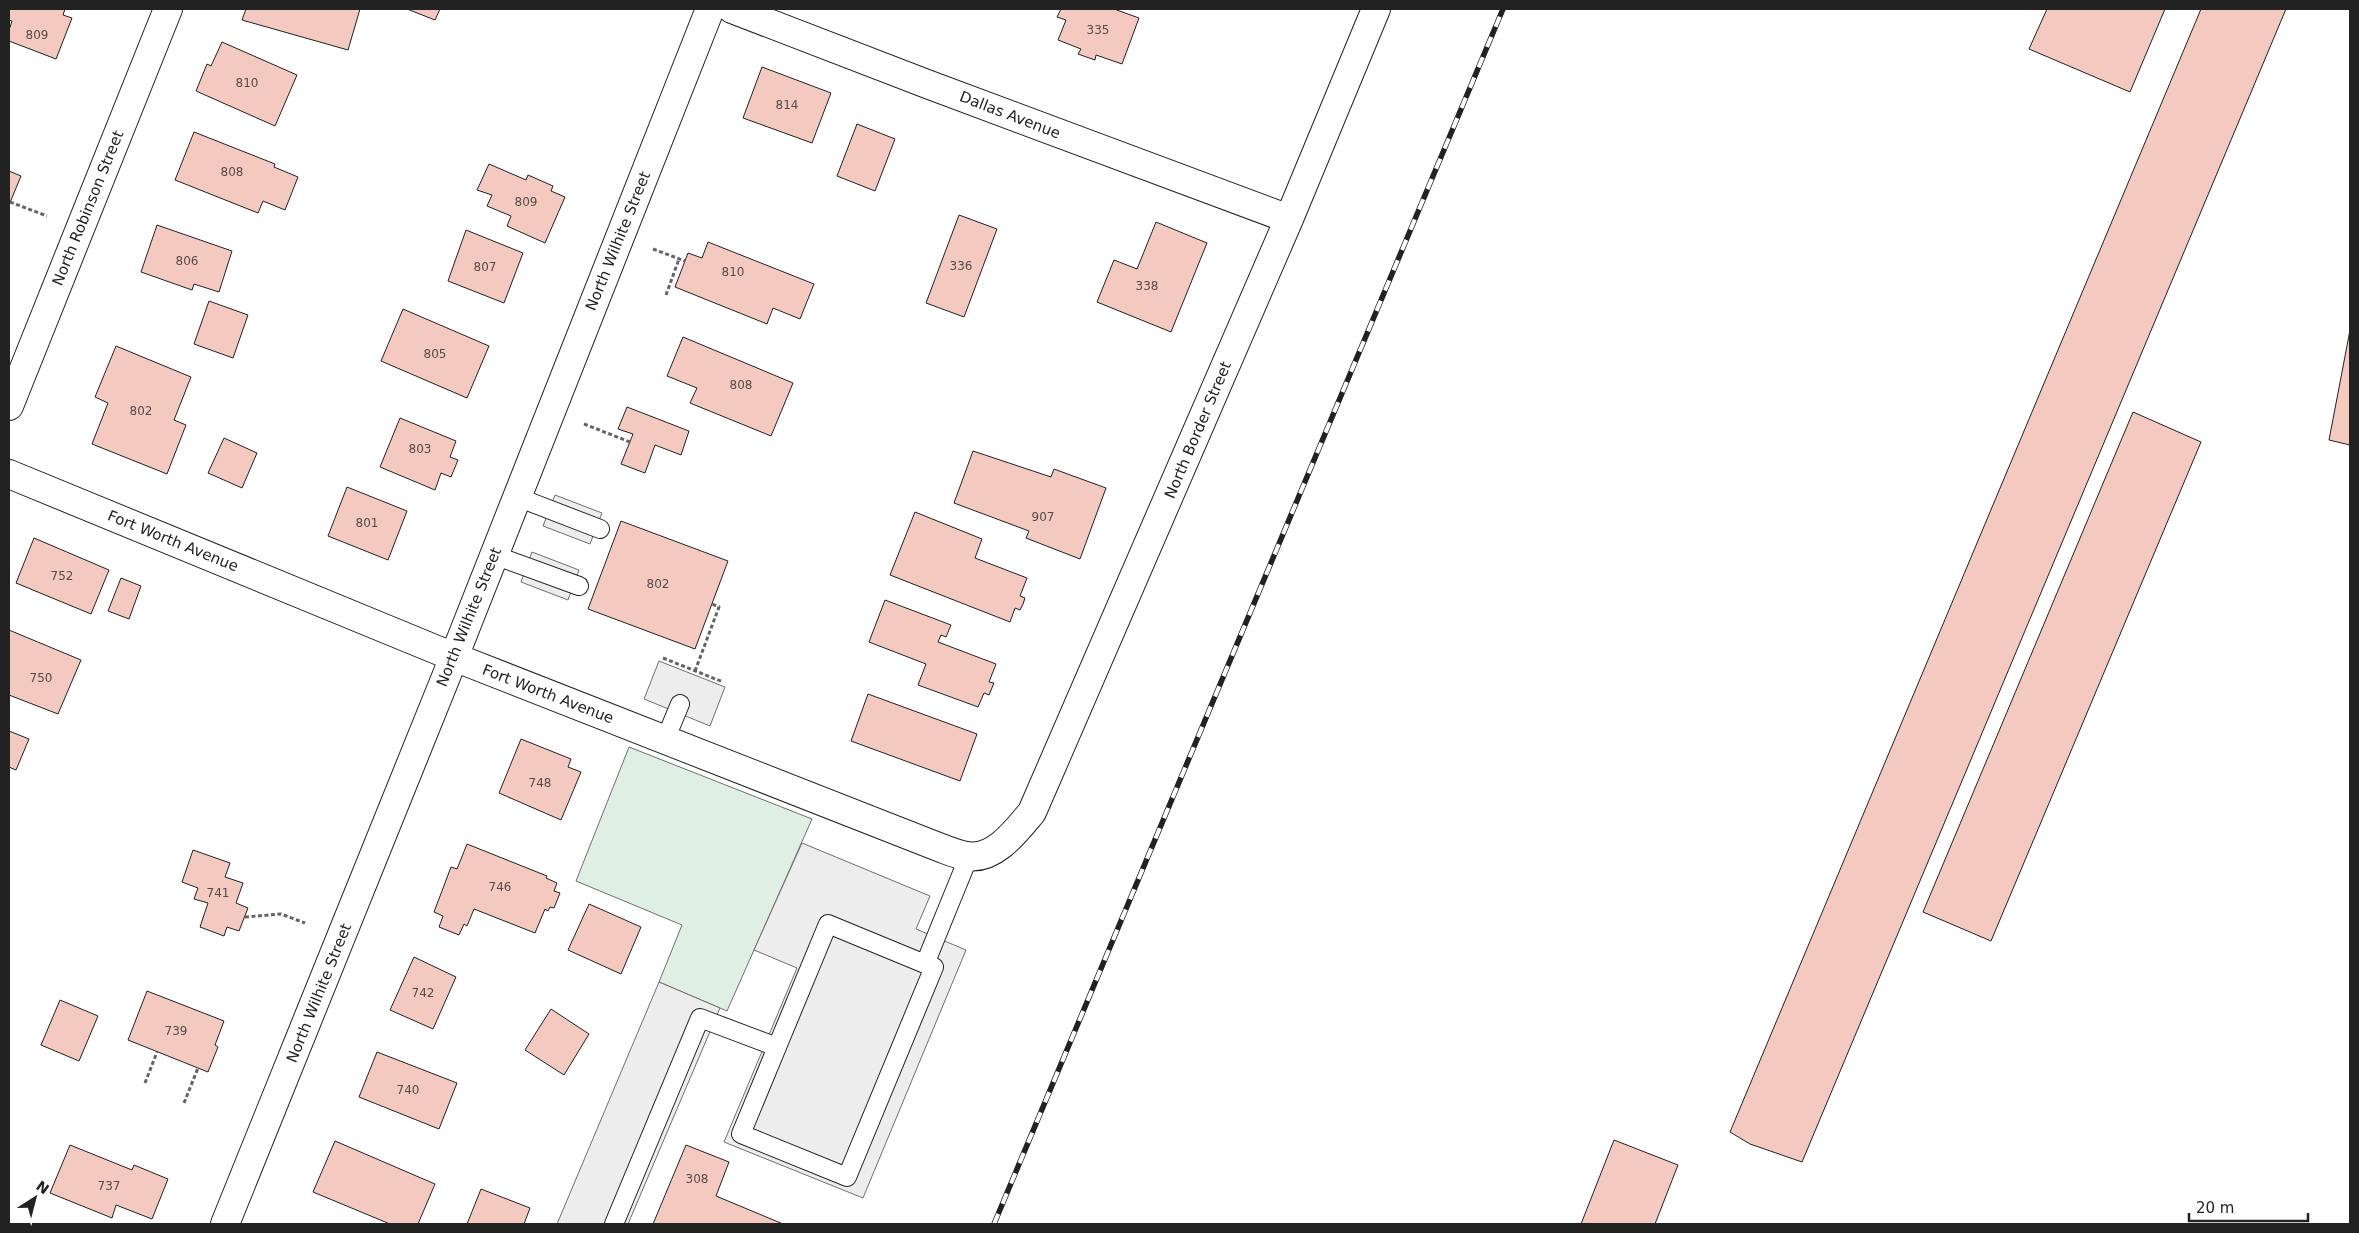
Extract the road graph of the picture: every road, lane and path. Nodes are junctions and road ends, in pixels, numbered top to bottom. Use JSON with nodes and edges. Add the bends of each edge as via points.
{"nodes":[{"id":1,"x":168,"y":9,"type":"edge"},
{"id":2,"x":710,"y":9,"type":"edge"},
{"id":3,"x":732,"y":9,"type":"edge"},
{"id":4,"x":1376,"y":9,"type":"edge"},
{"id":5,"x":1289,"y":219,"type":"junction"},
{"id":6,"x":679,"y":259,"type":"dead end"},
{"id":7,"x":666,"y":295,"type":"dead end"},
{"id":8,"x":9,"y":406,"type":"edge"},
{"id":9,"x":551,"y":411,"type":"junction"},
{"id":10,"x":630,"y":442,"type":"dead end"},
{"id":11,"x":9,"y":474,"type":"edge"},
{"id":12,"x":517,"y":497,"type":"junction"},
{"id":13,"x":600,"y":529,"type":"dead end"},
{"id":14,"x":494,"y":555,"type":"junction"},
{"id":15,"x":579,"y":586,"type":"dead end"},
{"id":16,"x":712,"y":604,"type":"dead end"},
{"id":17,"x":454,"y":657,"type":"junction"},
{"id":18,"x":663,"y":658,"type":"dead end"},
{"id":19,"x":695,"y":671,"type":"junction"},
{"id":20,"x":723,"y":682,"type":"dead end"},
{"id":21,"x":680,"y":704,"type":"dead end"},
{"id":22,"x":665,"y":740,"type":"junction"},
{"id":23,"x":1005,"y":841,"type":"joint"},
{"id":24,"x":969,"y":856,"type":"junction"},
{"id":25,"x":244,"y":917,"type":"dead end"},
{"id":26,"x":305,"y":923,"type":"dead end"},
{"id":27,"x":925,"y":964,"type":"junction"},
{"id":28,"x":776,"y":1047,"type":"junction"},
{"id":29,"x":157,"y":1052,"type":"dead end"},
{"id":30,"x":198,"y":1068,"type":"dead end"},
{"id":31,"x":145,"y":1083,"type":"dead end"},
{"id":32,"x":184,"y":1103,"type":"dead end"},
{"id":33,"x":225,"y":1224,"type":"edge"},
{"id":34,"x":614,"y":1224,"type":"edge"}],
"edges":[{"from":1,"to":8,"type":"street","name":"North Robinson Street"},
{"from":2,"to":9,"type":"street","name":"North Wilhite Street"},
{"from":3,"to":5,"type":"street","name":"Dallas Avenue"},
{"from":4,"to":5,"type":"street","name":"North Border Street"},
{"from":5,"to":23,"type":"street","name":"North Border Street","via":[[1032,812]]},
{"from":6,"to":7,"type":"path"},
{"from":9,"to":10,"type":"path"},
{"from":9,"to":12,"type":"street","name":"North Wilhite Street"},
{"from":11,"to":17,"type":"street","name":"Fort Worth Avenue"},
{"from":12,"to":13,"type":"lane"},
{"from":12,"to":14,"type":"street","name":"North Wilhite Street"},
{"from":14,"to":15,"type":"lane"},
{"from":14,"to":17,"type":"street","name":"North Wilhite Street"},
{"from":16,"to":19,"type":"path","via":[[719,607]]},
{"from":17,"to":22,"type":"street","name":"Fort Worth Avenue"},
{"from":17,"to":33,"type":"street","name":"North Wilhite Street"},
{"from":18,"to":19,"type":"path"},
{"from":19,"to":20,"type":"path"},
{"from":21,"to":22,"type":"lane"},
{"from":22,"to":24,"type":"street","name":"Fort Worth Avenue","via":[[941,848]]},
{"from":23,"to":24,"type":"street","name":"Fort Worth Avenue","via":[[987,855]]},
{"from":24,"to":27,"type":"lane"},
{"from":25,"to":26,"type":"path","via":[[282,914]]},
{"from":27,"to":28,"type":"lane","via":[[828,924]]},
{"from":27,"to":28,"type":"lane","via":[[934,967],[847,1177],[741,1134]]},
{"from":28,"to":34,"type":"lane","via":[[700,1018]]},
{"from":29,"to":31,"type":"path"},
{"from":30,"to":32,"type":"path"}]}
